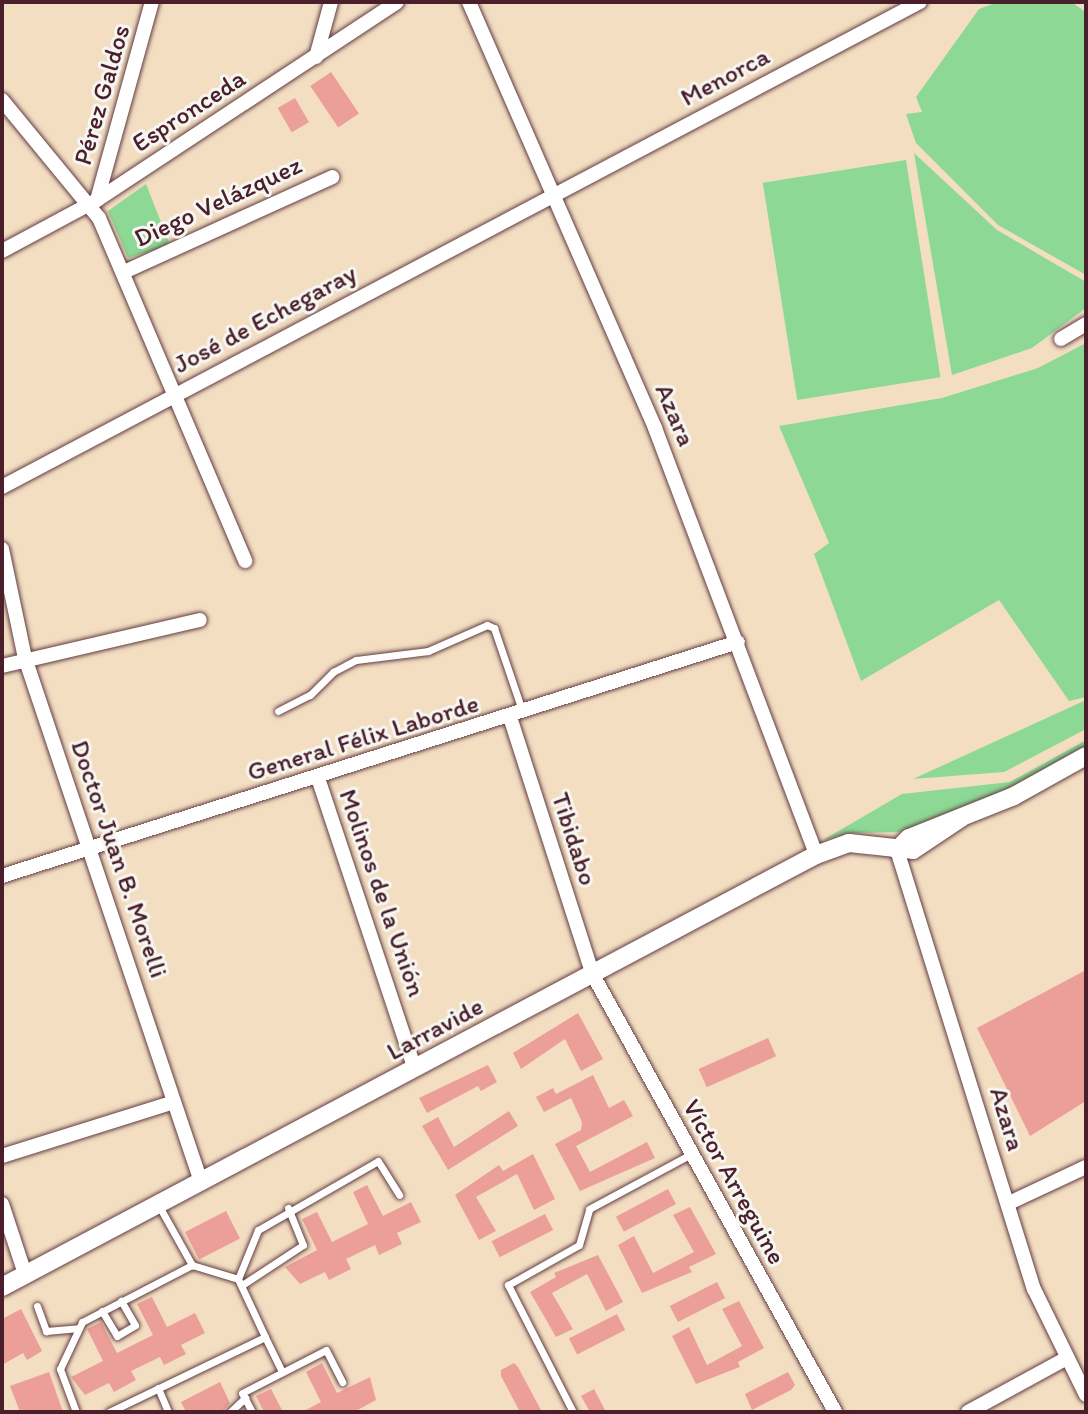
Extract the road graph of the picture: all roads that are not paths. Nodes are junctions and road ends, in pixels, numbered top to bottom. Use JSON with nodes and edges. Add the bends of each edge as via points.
{"nodes":[{"id":1,"x":152,"y":2,"type":"edge"},
{"id":2,"x":331,"y":2,"type":"edge"},
{"id":3,"x":397,"y":2,"type":"edge"},
{"id":4,"x":469,"y":2,"type":"edge"},
{"id":5,"x":920,"y":2,"type":"edge"},
{"id":6,"x":316,"y":57,"type":"junction"},
{"id":7,"x":2,"y":100,"type":"edge"},
{"id":8,"x":332,"y":177,"type":"dead end"},
{"id":9,"x":552,"y":193,"type":"junction"},
{"id":10,"x":93,"y":202,"type":"junction"},
{"id":11,"x":2,"y":251,"type":"edge"},
{"id":12,"x":124,"y":272,"type":"junction"},
{"id":13,"x":1086,"y":324,"type":"edge"},
{"id":14,"x":1061,"y":339,"type":"dead end"},
{"id":15,"x":177,"y":393,"type":"junction"},
{"id":16,"x":2,"y":487,"type":"edge"},
{"id":17,"x":2,"y":549,"type":"edge"},
{"id":18,"x":245,"y":561,"type":"dead end"},
{"id":19,"x":200,"y":620,"type":"dead end"},
{"id":20,"x":738,"y":642,"type":"junction"},
{"id":21,"x":25,"y":658,"type":"junction"},
{"id":22,"x":2,"y":666,"type":"edge"},
{"id":23,"x":278,"y":711,"type":"dead end"},
{"id":24,"x":517,"y":715,"type":"junction"},
{"id":25,"x":1086,"y":756,"type":"edge"},
{"id":26,"x":318,"y":778,"type":"junction"},
{"id":27,"x":93,"y":847,"type":"junction"},
{"id":28,"x":897,"y":850,"type":"junction"},
{"id":29,"x":816,"y":855,"type":"junction"},
{"id":30,"x":2,"y":876,"type":"edge"},
{"id":31,"x":593,"y":975,"type":"junction"},
{"id":32,"x":415,"y":1069,"type":"junction"},
{"id":33,"x":174,"y":1102,"type":"junction"},
{"id":34,"x":691,"y":1154,"type":"junction"},
{"id":35,"x":2,"y":1156,"type":"edge"},
{"id":36,"x":1086,"y":1167,"type":"edge"},
{"id":37,"x":201,"y":1182,"type":"junction"},
{"id":38,"x":399,"y":1195,"type":"dead end"},
{"id":39,"x":1009,"y":1203,"type":"junction"},
{"id":40,"x":2,"y":1204,"type":"edge"},
{"id":41,"x":159,"y":1206,"type":"junction"},
{"id":42,"x":288,"y":1208,"type":"junction"},
{"id":43,"x":192,"y":1265,"type":"junction"},
{"id":44,"x":25,"y":1274,"type":"junction"},
{"id":45,"x":240,"y":1282,"type":"junction"},
{"id":46,"x":2,"y":1287,"type":"edge"},
{"id":47,"x":121,"y":1301,"type":"junction"},
{"id":48,"x":37,"y":1306,"type":"dead end"},
{"id":49,"x":102,"y":1311,"type":"junction"},
{"id":50,"x":79,"y":1328,"type":"junction"},
{"id":51,"x":265,"y":1337,"type":"junction"},
{"id":52,"x":1067,"y":1358,"type":"junction"},
{"id":53,"x":282,"y":1372,"type":"junction"},
{"id":54,"x":342,"y":1382,"type":"dead end"},
{"id":55,"x":158,"y":1388,"type":"junction"},
{"id":56,"x":1086,"y":1395,"type":"edge"},
{"id":57,"x":245,"y":1398,"type":"junction"},
{"id":58,"x":76,"y":1412,"type":"edge"},
{"id":59,"x":109,"y":1412,"type":"edge"},
{"id":60,"x":168,"y":1412,"type":"edge"},
{"id":61,"x":230,"y":1412,"type":"edge"},
{"id":62,"x":252,"y":1412,"type":"edge"},
{"id":63,"x":573,"y":1412,"type":"edge"},
{"id":64,"x":835,"y":1412,"type":"edge"},
{"id":65,"x":968,"y":1412,"type":"edge"}],
"edges":[{"from":1,"to":10,"type":"street","name":"Pérez Galdos"},
{"from":2,"to":6,"type":"street"},
{"from":3,"to":6,"type":"street","name":"Espronceda"},
{"from":4,"to":9,"type":"street","name":"Azara"},
{"from":5,"to":9,"type":"street","name":"Menorca"},
{"from":6,"to":10,"type":"street","name":"Espronceda"},
{"from":7,"to":10,"type":"street"},
{"from":8,"to":12,"type":"street","name":"Diego Velázquez"},
{"from":9,"to":15,"type":"street","name":"José de Echegaray"},
{"from":9,"to":20,"type":"street","name":"Azara","via":[[655,428]]},
{"from":10,"to":11,"type":"street","name":"Espronceda"},
{"from":10,"to":12,"type":"street"},
{"from":12,"to":15,"type":"street"},
{"from":13,"to":14,"type":"street"},
{"from":15,"to":16,"type":"street","name":"José de Echegaray"},
{"from":15,"to":18,"type":"street"},
{"from":17,"to":21,"type":"street","name":"Doctor Juan B. Morelli"},
{"from":19,"to":21,"type":"street"},
{"from":20,"to":24,"type":"street","name":"General Félix Laborde"},
{"from":20,"to":29,"type":"street","name":"Azara"},
{"from":21,"to":22,"type":"street"},
{"from":21,"to":27,"type":"street","name":"Doctor Juan B. Morelli"},
{"from":23,"to":24,"type":"lane","name":"Tibidabo","via":[[310,695],[333,672],[356,660],[428,651],[487,625],[494,628]]},
{"from":24,"to":26,"type":"street","name":"General Félix Laborde"},
{"from":24,"to":31,"type":"street","name":"Tibidabo"},
{"from":25,"to":28,"type":"street","name":"Larravide","via":[[961,818],[925,845]]},
{"from":26,"to":27,"type":"street","name":"General Félix Laborde"},
{"from":26,"to":32,"type":"street","name":"Molinos de la Unión"},
{"from":27,"to":30,"type":"street","name":"General Félix Laborde"},
{"from":27,"to":33,"type":"street","name":"Doctor Juan B. Morelli"},
{"from":28,"to":29,"type":"street","name":"Larravide","via":[[849,843]]},
{"from":28,"to":39,"type":"street","name":"Azara"},
{"from":29,"to":31,"type":"street","name":"Larravide"},
{"from":31,"to":32,"type":"street","name":"Larravide"},
{"from":31,"to":34,"type":"street","name":"Víctor Arreguine"},
{"from":32,"to":37,"type":"street","name":"Larravide"},
{"from":33,"to":35,"type":"street"},
{"from":33,"to":37,"type":"street","name":"Doctor Juan B. Morelli"},
{"from":34,"to":63,"type":"lane","via":[[589,1209],[579,1245],[510,1282],[508,1292]]},
{"from":34,"to":64,"type":"street","name":"Víctor Arreguine"},
{"from":36,"to":39,"type":"street"},
{"from":37,"to":41,"type":"street","name":"Larravide"},
{"from":38,"to":42,"type":"lane","via":[[378,1161]]},
{"from":39,"to":52,"type":"street","name":"Azara","via":[[1039,1303]]},
{"from":40,"to":44,"type":"street"},
{"from":41,"to":43,"type":"lane"},
{"from":41,"to":44,"type":"street","name":"Larravide"},
{"from":42,"to":45,"type":"lane","via":[[258,1230]]},
{"from":42,"to":45,"type":"lane","via":[[303,1245]]},
{"from":43,"to":45,"type":"lane"},
{"from":43,"to":47,"type":"lane"},
{"from":44,"to":46,"type":"street","name":"Larravide"},
{"from":45,"to":51,"type":"lane"},
{"from":47,"to":49,"type":"lane"},
{"from":47,"to":49,"type":"lane","via":[[135,1325],[117,1336]]},
{"from":48,"to":50,"type":"lane","via":[[51,1334]]},
{"from":49,"to":50,"type":"lane"},
{"from":50,"to":58,"type":"lane","via":[[60,1369]]},
{"from":51,"to":53,"type":"lane"},
{"from":51,"to":55,"type":"lane"},
{"from":52,"to":56,"type":"street","name":"Azara"},
{"from":52,"to":65,"type":"street"},
{"from":53,"to":54,"type":"lane","via":[[326,1350]]},
{"from":53,"to":57,"type":"lane","via":[[242,1393]]},
{"from":55,"to":59,"type":"lane"},
{"from":55,"to":60,"type":"lane"},
{"from":57,"to":61,"type":"lane"},
{"from":57,"to":62,"type":"lane"}]}
